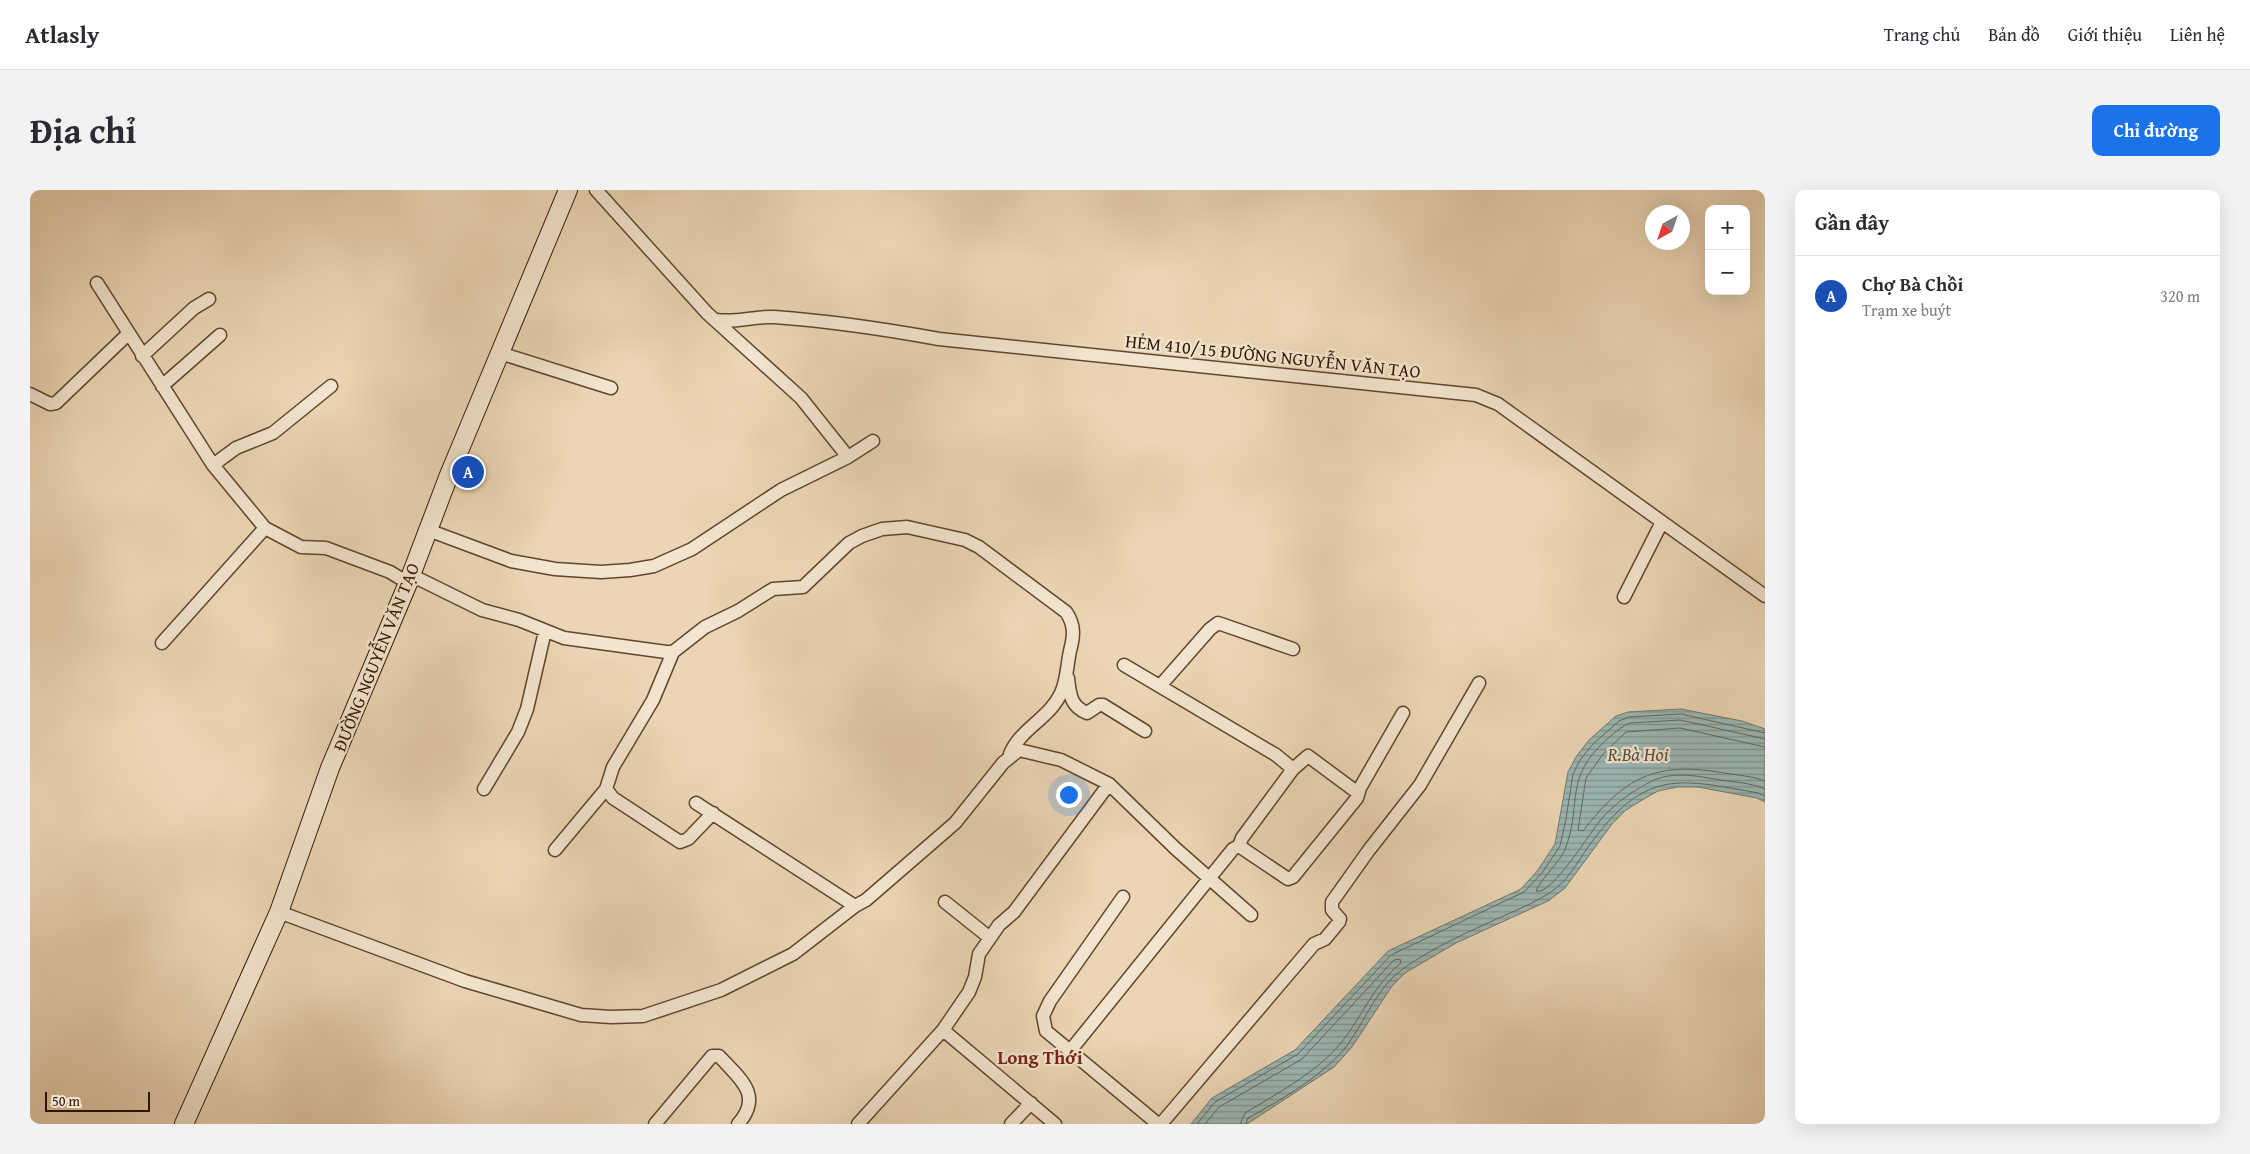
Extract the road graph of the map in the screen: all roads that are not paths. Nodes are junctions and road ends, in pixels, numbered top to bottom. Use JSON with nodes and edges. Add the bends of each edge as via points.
{"nodes":[{"id":1,"x":568,"y":190,"type":"edge"},
{"id":2,"x":596,"y":190,"type":"edge"},
{"id":3,"x":97,"y":284,"type":"dead end"},
{"id":4,"x":209,"y":299,"type":"dead end"},
{"id":5,"x":716,"y":320,"type":"junction"},
{"id":6,"x":128,"y":334,"type":"junction"},
{"id":7,"x":220,"y":335,"type":"dead end"},
{"id":8,"x":500,"y":353,"type":"junction"},
{"id":9,"x":142,"y":356,"type":"junction"},
{"id":10,"x":162,"y":386,"type":"junction"},
{"id":11,"x":331,"y":386,"type":"dead end"},
{"id":12,"x":611,"y":388,"type":"dead end"},
{"id":13,"x":30,"y":394,"type":"edge"},
{"id":14,"x":873,"y":441,"type":"dead end"},
{"id":15,"x":848,"y":457,"type":"junction"},
{"id":16,"x":213,"y":465,"type":"junction"},
{"id":17,"x":1662,"y":522,"type":"junction"},
{"id":18,"x":265,"y":528,"type":"junction"},
{"id":19,"x":428,"y":530,"type":"junction"},
{"id":20,"x":410,"y":579,"type":"junction"},
{"id":21,"x":1765,"y":596,"type":"edge"},
{"id":22,"x":1624,"y":597,"type":"dead end"},
{"id":23,"x":545,"y":631,"type":"junction"},
{"id":24,"x":162,"y":643,"type":"dead end"},
{"id":25,"x":1293,"y":649,"type":"dead end"},
{"id":26,"x":673,"y":652,"type":"junction"},
{"id":27,"x":1124,"y":665,"type":"dead end"},
{"id":28,"x":1067,"y":671,"type":"junction"},
{"id":29,"x":1479,"y":683,"type":"dead end"},
{"id":30,"x":1160,"y":686,"type":"junction"},
{"id":31,"x":1402,"y":713,"type":"dead end"},
{"id":32,"x":1145,"y":731,"type":"dead end"},
{"id":33,"x":1008,"y":758,"type":"junction"},
{"id":34,"x":1293,"y":770,"type":"junction"},
{"id":35,"x":1109,"y":784,"type":"junction"},
{"id":36,"x":484,"y":789,"type":"dead end"},
{"id":37,"x":606,"y":789,"type":"junction"},
{"id":38,"x":1358,"y":793,"type":"junction"},
{"id":39,"x":696,"y":802,"type":"dead end"},
{"id":40,"x":713,"y":813,"type":"junction"},
{"id":41,"x":1239,"y":846,"type":"junction"},
{"id":42,"x":555,"y":850,"type":"dead end"},
{"id":43,"x":1210,"y":879,"type":"junction"},
{"id":44,"x":1123,"y":897,"type":"dead end"},
{"id":45,"x":945,"y":902,"type":"dead end"},
{"id":46,"x":855,"y":906,"type":"junction"},
{"id":47,"x":279,"y":912,"type":"junction"},
{"id":48,"x":1251,"y":915,"type":"dead end"},
{"id":49,"x":990,"y":938,"type":"junction"},
{"id":50,"x":943,"y":1030,"type":"junction"},
{"id":51,"x":1070,"y":1051,"type":"junction"},
{"id":52,"x":1031,"y":1103,"type":"junction"},
{"id":53,"x":184,"y":1124,"type":"edge"},
{"id":54,"x":655,"y":1124,"type":"edge"},
{"id":55,"x":738,"y":1124,"type":"edge"},
{"id":56,"x":858,"y":1124,"type":"edge"},
{"id":57,"x":1011,"y":1124,"type":"edge"},
{"id":58,"x":1055,"y":1124,"type":"edge"},
{"id":59,"x":1160,"y":1124,"type":"edge"}],
"edges":[{"from":1,"to":8,"type":"main road","name":"ĐƯỜNG NGUYỄN VĂN TẠO"},
{"from":2,"to":5,"type":"street"},
{"from":3,"to":6,"type":"street"},
{"from":4,"to":9,"type":"street","via":[[194,308]]},
{"from":5,"to":15,"type":"street","via":[[801,398]]},
{"from":5,"to":17,"type":"street","name":"HẺM 410/15 ĐƯỜNG NGUYỄN VĂN TẠO","via":[[731,322],[772,317],[938,338],[1476,395],[1498,404]]},
{"from":6,"to":9,"type":"street"},
{"from":6,"to":13,"type":"street","via":[[56,403],[50,404]]},
{"from":7,"to":10,"type":"street"},
{"from":8,"to":12,"type":"street"},
{"from":8,"to":19,"type":"main road","name":"ĐƯỜNG NGUYỄN VĂN TẠO"},
{"from":9,"to":10,"type":"street"},
{"from":10,"to":16,"type":"street"},
{"from":11,"to":16,"type":"street","via":[[273,433],[236,448]]},
{"from":14,"to":15,"type":"street"},
{"from":15,"to":19,"type":"street","via":[[781,490],[692,549],[654,566],[576,572],[511,561]]},
{"from":16,"to":18,"type":"street"},
{"from":17,"to":21,"type":"street","name":"HẺM 410/15 ĐƯỜNG NGUYỄN VĂN TẠO"},
{"from":17,"to":22,"type":"street"},
{"from":18,"to":20,"type":"street","via":[[301,547],[326,548]]},
{"from":18,"to":24,"type":"street"},
{"from":19,"to":20,"type":"main road","name":"ĐƯỜNG NGUYỄN VĂN TẠO"},
{"from":20,"to":23,"type":"street","via":[[482,610]]},
{"from":20,"to":47,"type":"main road","name":"ĐƯỜNG NGUYỄN VĂN TẠO","via":[[330,768]]},
{"from":23,"to":26,"type":"street","via":[[564,638]]},
{"from":23,"to":36,"type":"street","via":[[527,709],[518,732]]},
{"from":25,"to":30,"type":"street","via":[[1218,623]]},
{"from":26,"to":28,"type":"street","via":[[705,627],[773,589],[803,587],[862,536],[882,529],[907,527],[965,540],[979,547],[1066,612],[1072,619],[1073,629]]},
{"from":26,"to":37,"type":"street","via":[[653,700],[613,767]]},
{"from":27,"to":30,"type":"street"},
{"from":28,"to":32,"type":"street","via":[[1070,698],[1081,711],[1087,713],[1103,705]]},
{"from":28,"to":33,"type":"street","via":[[1061,693],[1044,716],[1021,737]]},
{"from":29,"to":59,"type":"street","via":[[1420,785],[1332,902],[1332,910],[1339,922],[1325,939],[1314,944]]},
{"from":30,"to":34,"type":"street","via":[[1276,755]]},
{"from":31,"to":38,"type":"street"},
{"from":33,"to":35,"type":"street","via":[[1019,750],[1026,750],[1061,760]]},
{"from":33,"to":46,"type":"street","via":[[955,823]]},
{"from":34,"to":38,"type":"street","via":[[1308,756]]},
{"from":34,"to":41,"type":"street"},
{"from":35,"to":43,"type":"street"},
{"from":35,"to":49,"type":"street","via":[[1014,912]]},
{"from":37,"to":40,"type":"street","via":[[613,798],[680,842],[688,839]]},
{"from":37,"to":42,"type":"street"},
{"from":38,"to":41,"type":"street","via":[[1288,879]]},
{"from":39,"to":40,"type":"street"},
{"from":40,"to":46,"type":"street"},
{"from":41,"to":43,"type":"street","via":[[1233,849]]},
{"from":43,"to":48,"type":"street"},
{"from":43,"to":51,"type":"street"},
{"from":44,"to":51,"type":"street","via":[[1050,1001],[1043,1016],[1046,1031]]},
{"from":45,"to":49,"type":"street"},
{"from":46,"to":47,"type":"street","via":[[793,954],[721,990],[643,1016],[611,1017],[581,1015],[465,981]]},
{"from":47,"to":53,"type":"main road","name":"ĐƯỜNG NGUYỄN VĂN TẠO"},
{"from":49,"to":50,"type":"street","via":[[979,954],[975,977],[968,992]]},
{"from":50,"to":52,"type":"street"},
{"from":50,"to":56,"type":"street"},
{"from":51,"to":59,"type":"street"},
{"from":52,"to":57,"type":"street"},
{"from":52,"to":58,"type":"street"},
{"from":54,"to":55,"type":"street","via":[[716,1055],[747,1086],[750,1099],[748,1114]]}]}
